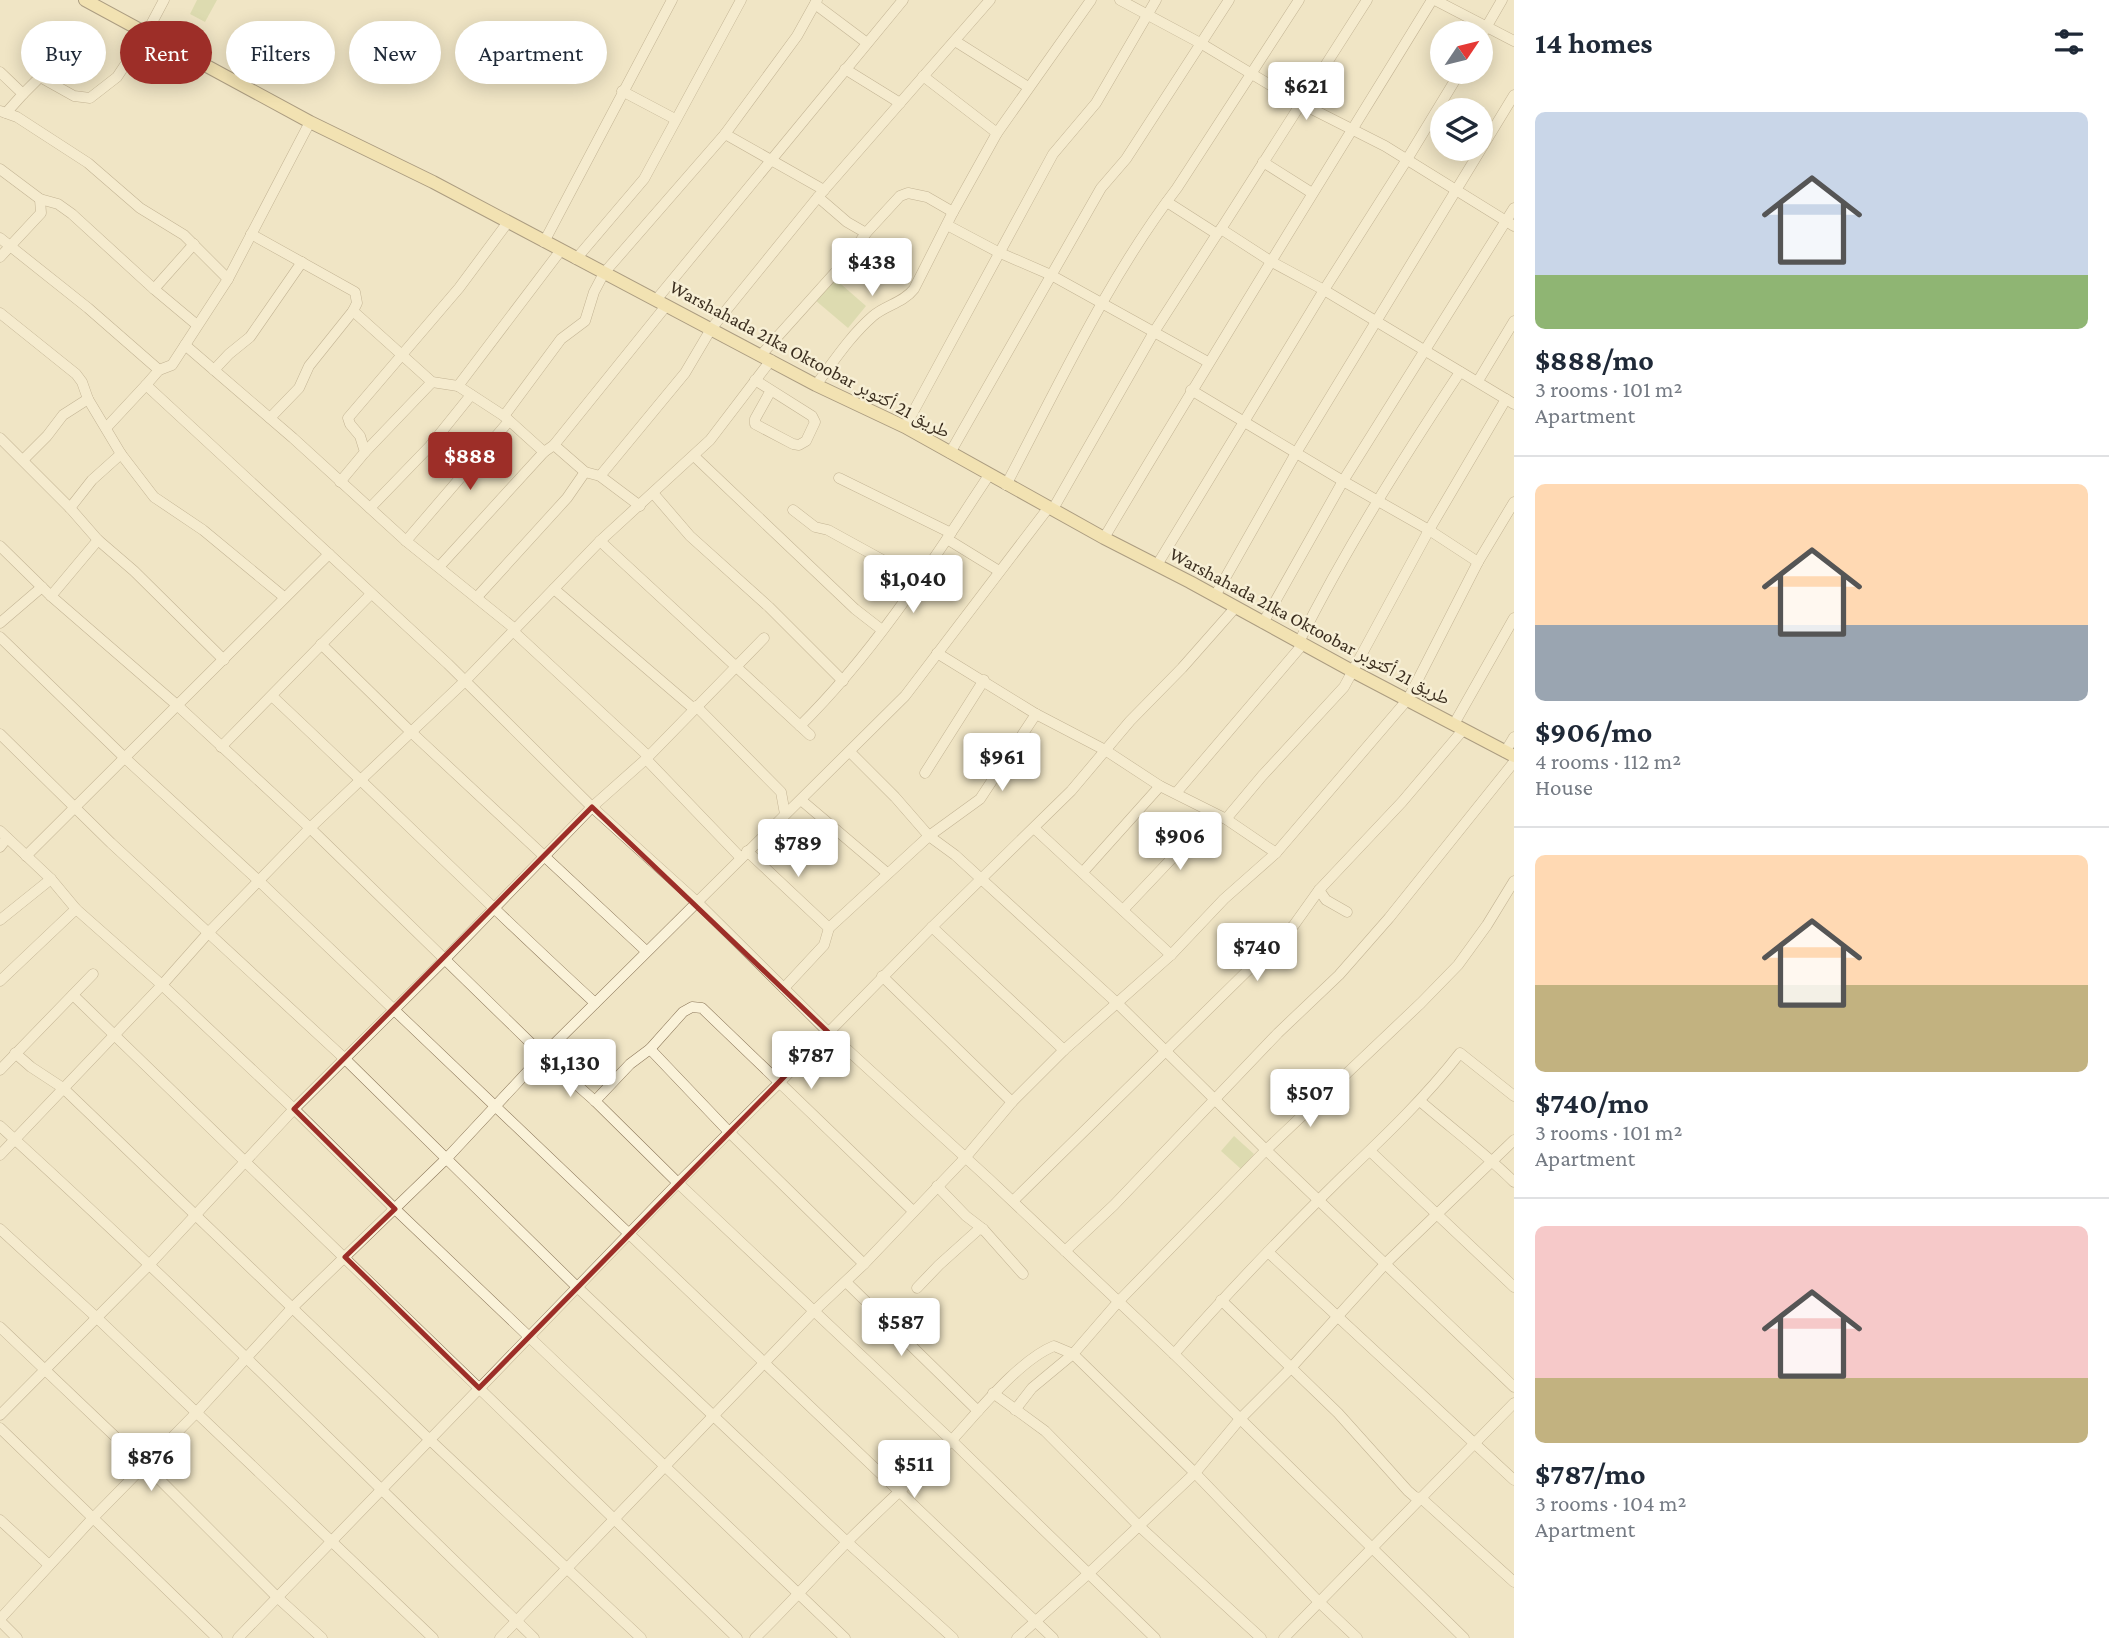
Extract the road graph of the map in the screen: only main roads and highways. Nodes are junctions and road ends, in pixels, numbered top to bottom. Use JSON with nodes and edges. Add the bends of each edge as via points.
{"nodes":[{"id":1,"x":85,"y":0,"type":"edge"},
{"id":2,"x":1510,"y":754,"type":"edge"}],
"edges":[{"from":1,"to":2,"type":"main road","name":"Warshahada 21ka Oktoobar طريق 21 أكتوبر","via":[[310,122],[905,427]]}]}
